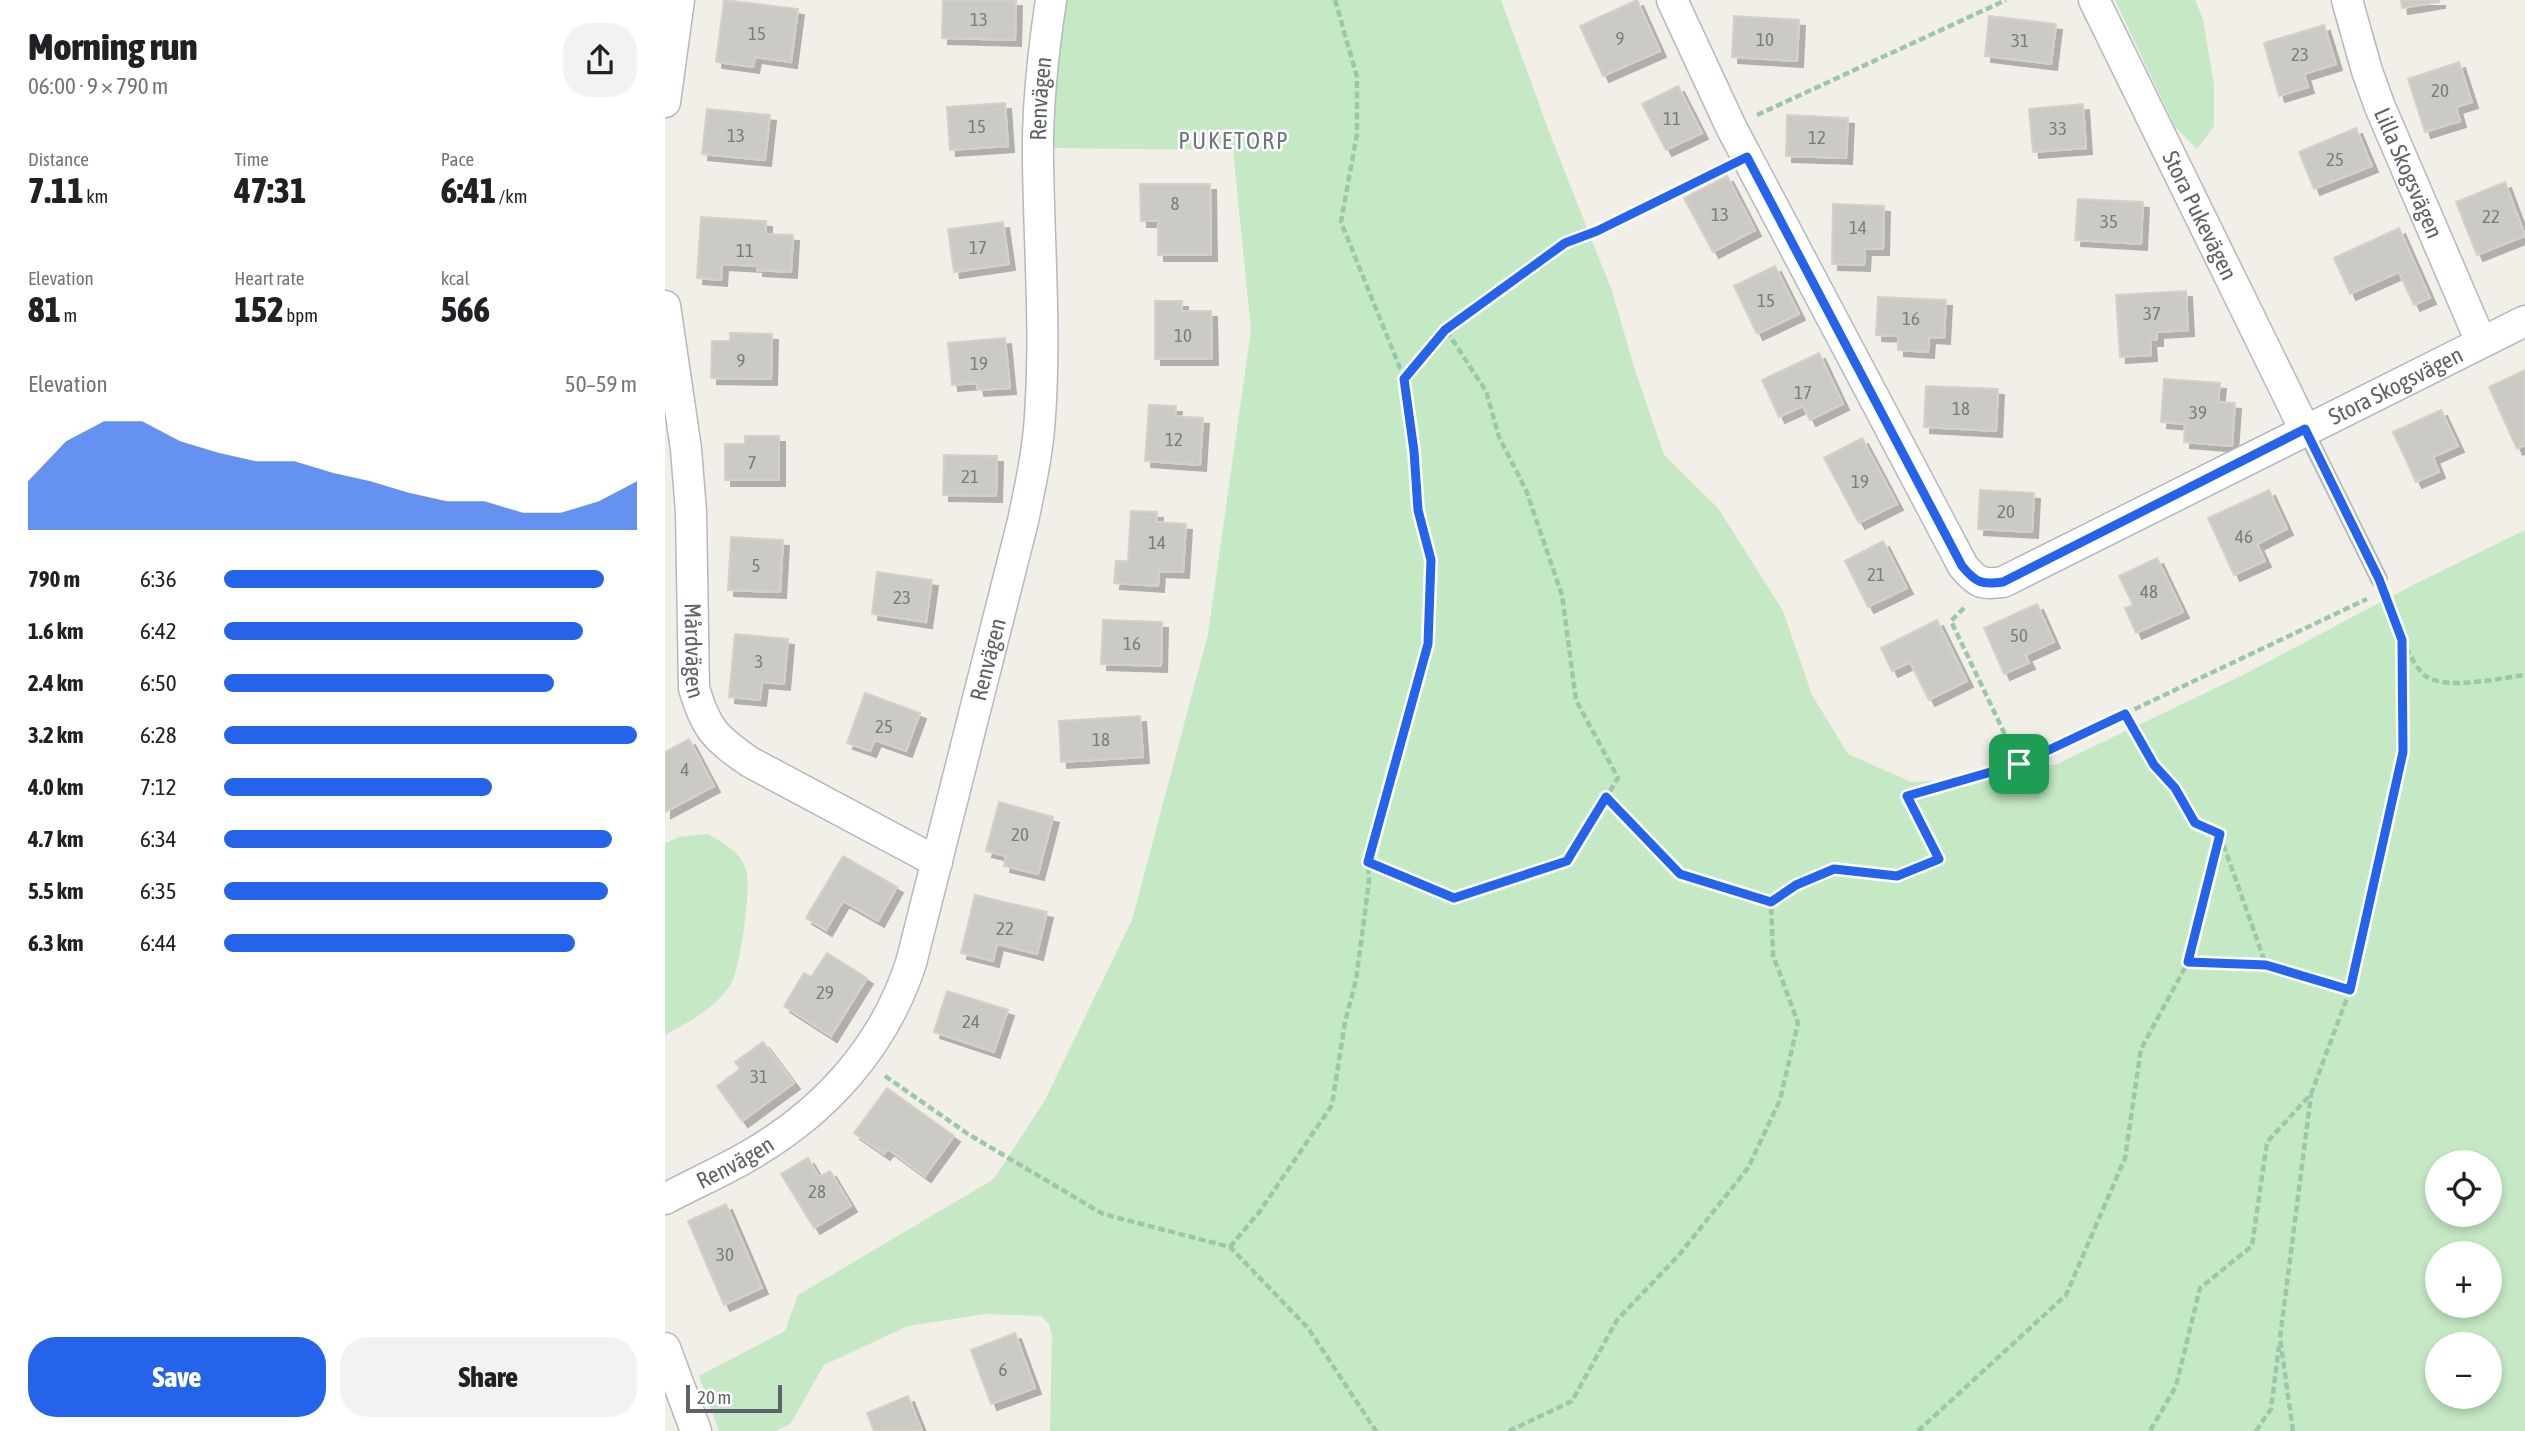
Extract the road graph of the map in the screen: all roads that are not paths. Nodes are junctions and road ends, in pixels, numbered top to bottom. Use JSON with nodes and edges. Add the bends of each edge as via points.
{"nodes":[{"id":1,"x":679,"y":0,"type":"edge"},
{"id":2,"x":1051,"y":0,"type":"edge"},
{"id":3,"x":1672,"y":0,"type":"edge"},
{"id":4,"x":2094,"y":0,"type":"edge"},
{"id":5,"x":2347,"y":0,"type":"edge"},
{"id":6,"x":665,"y":102,"type":"edge"},
{"id":7,"x":665,"y":306,"type":"edge"},
{"id":8,"x":2525,"y":321,"type":"edge"},
{"id":9,"x":2481,"y":342,"type":"junction"},
{"id":10,"x":2305,"y":429,"type":"junction"},
{"id":11,"x":2382,"y":585,"type":"road end"},
{"id":12,"x":937,"y":862,"type":"junction"},
{"id":13,"x":665,"y":1199,"type":"edge"},
{"id":14,"x":665,"y":1348,"type":"edge"},
{"id":15,"x":697,"y":1431,"type":"edge"}],
"edges":[{"from":1,"to":6,"type":"street"},
{"from":2,"to":12,"type":"street","name":"Renvägen","via":[[1039,97],[1042,374],[1034,466]]},
{"from":3,"to":10,"type":"street","name":"Stora Skogsvägen","via":[[1731,127],[1962,566],[1974,580],[1996,583]]},
{"from":4,"to":10,"type":"street","name":"Stora Pukevägen"},
{"from":5,"to":9,"type":"street","name":"Lilla Skogsvägen","via":[[2379,107]]},
{"from":7,"to":12,"type":"street","name":"Mårdvägen","via":[[691,513],[694,688],[709,729],[750,762]]},
{"from":8,"to":9,"type":"street","name":"Stora Skogsvägen"},
{"from":9,"to":10,"type":"street","name":"Stora Skogsvägen"},
{"from":10,"to":11,"type":"lane"},
{"from":12,"to":13,"type":"street","name":"Renvägen","via":[[901,994],[862,1059],[837,1089],[783,1134]]},
{"from":14,"to":15,"type":"street"}]}
